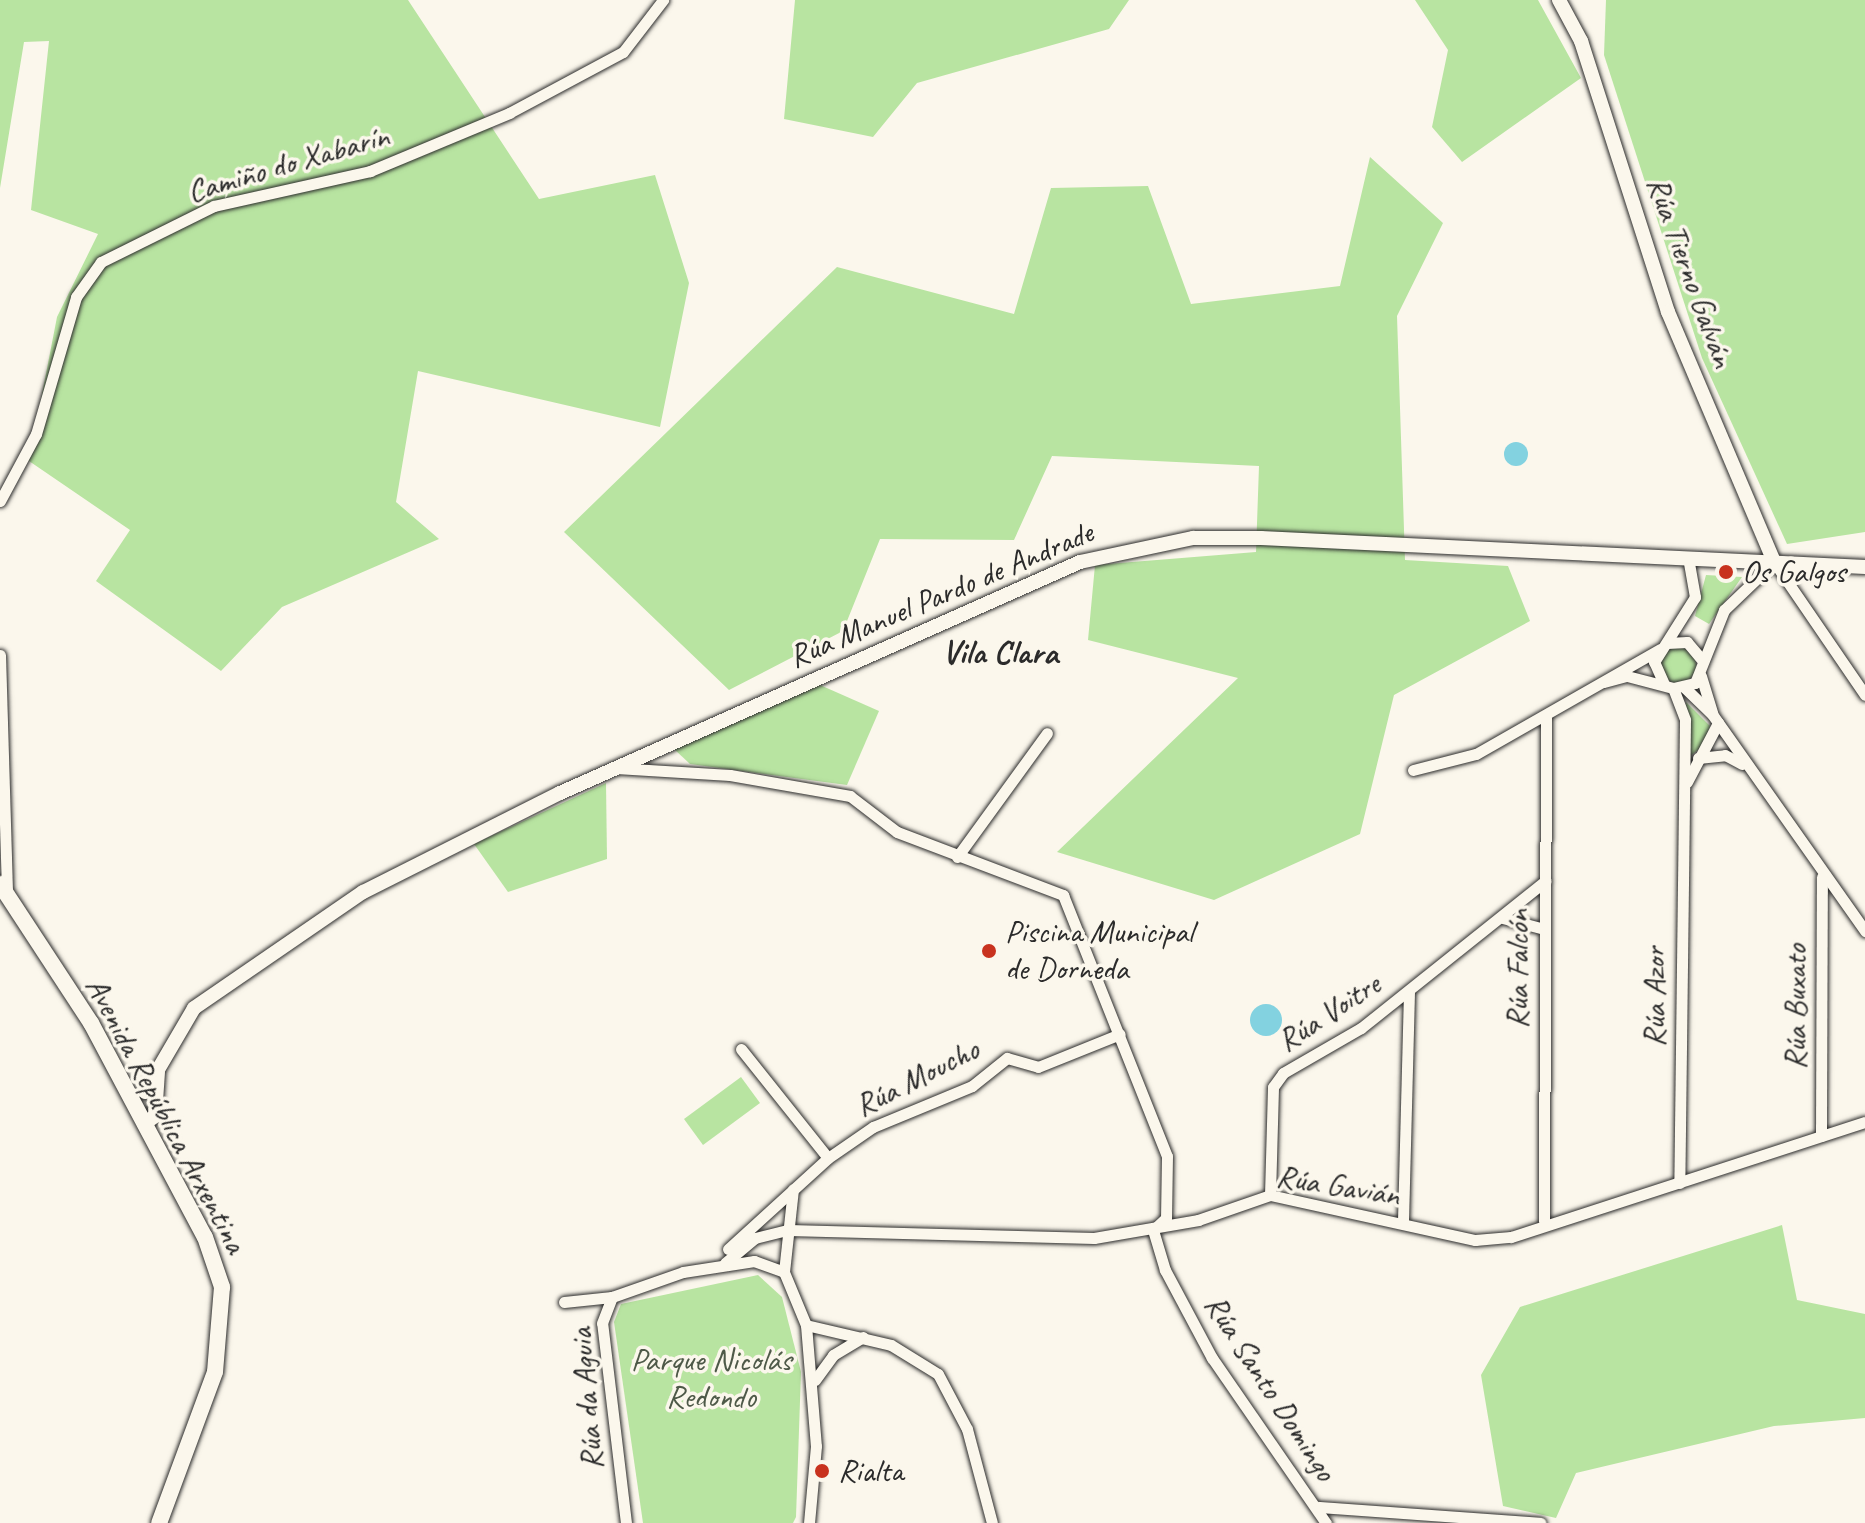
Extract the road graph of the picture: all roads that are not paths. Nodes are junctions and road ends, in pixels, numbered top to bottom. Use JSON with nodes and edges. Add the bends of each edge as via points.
{"nodes":[{"id":1,"x":663,"y":0,"type":"edge"},
{"id":2,"x":1559,"y":0,"type":"edge"},
{"id":3,"x":0,"y":501,"type":"edge"},
{"id":4,"x":1688,"y":558,"type":"junction"},
{"id":5,"x":1774,"y":562,"type":"junction"},
{"id":6,"x":1865,"y":567,"type":"edge"},
{"id":7,"x":1663,"y":646,"type":"junction"},
{"id":8,"x":0,"y":655,"type":"edge"},
{"id":9,"x":1703,"y":661,"type":"junction"},
{"id":10,"x":1701,"y":676,"type":"junction"},
{"id":11,"x":1604,"y":682,"type":"junction"},
{"id":12,"x":1674,"y":687,"type":"junction"},
{"id":13,"x":1865,"y":695,"type":"edge"},
{"id":14,"x":1546,"y":717,"type":"junction"},
{"id":15,"x":1715,"y":718,"type":"junction"},
{"id":16,"x":1047,"y":733,"type":"dead end"},
{"id":17,"x":1697,"y":758,"type":"junction"},
{"id":18,"x":1745,"y":766,"type":"junction"},
{"id":19,"x":613,"y":768,"type":"junction"},
{"id":20,"x":1413,"y":770,"type":"dead end"},
{"id":21,"x":1682,"y":810,"type":"junction"},
{"id":22,"x":957,"y":857,"type":"junction"},
{"id":23,"x":1822,"y":877,"type":"junction"},
{"id":24,"x":1545,"y":881,"type":"junction"},
{"id":25,"x":2,"y":892,"type":"edge"},
{"id":26,"x":1502,"y":918,"type":"junction"},
{"id":27,"x":1544,"y":929,"type":"junction"},
{"id":28,"x":1865,"y":931,"type":"edge"},
{"id":29,"x":1409,"y":991,"type":"junction"},
{"id":30,"x":1120,"y":1034,"type":"junction"},
{"id":31,"x":741,"y":1049,"type":"dead end"},
{"id":32,"x":158,"y":1072,"type":"junction"},
{"id":33,"x":138,"y":1095,"type":"junction"},
{"id":34,"x":158,"y":1104,"type":"junction"},
{"id":35,"x":1865,"y":1122,"type":"edge"},
{"id":36,"x":144,"y":1124,"type":"junction"},
{"id":37,"x":1821,"y":1136,"type":"junction"},
{"id":38,"x":828,"y":1158,"type":"junction"},
{"id":39,"x":1679,"y":1183,"type":"junction"},
{"id":40,"x":793,"y":1189,"type":"junction"},
{"id":41,"x":1270,"y":1195,"type":"junction"},
{"id":42,"x":1403,"y":1221,"type":"junction"},
{"id":43,"x":1544,"y":1221,"type":"junction"},
{"id":44,"x":788,"y":1230,"type":"junction"},
{"id":45,"x":1153,"y":1230,"type":"junction"},
{"id":46,"x":725,"y":1263,"type":"junction"},
{"id":47,"x":710,"y":1267,"type":"junction"},
{"id":48,"x":784,"y":1272,"type":"junction"},
{"id":49,"x":612,"y":1297,"type":"junction"},
{"id":50,"x":564,"y":1302,"type":"dead end"},
{"id":51,"x":806,"y":1325,"type":"junction"},
{"id":52,"x":863,"y":1337,"type":"junction"},
{"id":53,"x":815,"y":1380,"type":"junction"},
{"id":54,"x":1318,"y":1507,"type":"junction"},
{"id":55,"x":626,"y":1522,"type":"edge"},
{"id":56,"x":159,"y":1523,"type":"edge"},
{"id":57,"x":809,"y":1523,"type":"edge"},
{"id":58,"x":992,"y":1523,"type":"edge"},
{"id":59,"x":1326,"y":1523,"type":"edge"},
{"id":60,"x":1540,"y":1523,"type":"edge"}],
"edges":[{"from":1,"to":3,"type":"street","name":"Camiño do Xabarín","via":[[623,52],[509,113],[370,171],[214,206],[101,262],[76,297],[36,434]]},
{"from":2,"to":5,"type":"street","name":"Rúa Tierno Galván","via":[[1581,41],[1668,312]]},
{"from":4,"to":5,"type":"street","name":"Rúa Manuel Pardo de Andrade"},
{"from":4,"to":7,"type":"street","via":[[1695,597]]},
{"from":4,"to":19,"type":"street","name":"Rúa Manuel Pardo de Andrade","via":[[1261,538],[1127,548],[1080,562]]},
{"from":5,"to":6,"type":"street","name":"Rúa Manuel Pardo de Andrade"},
{"from":5,"to":9,"type":"street","via":[[1724,610]]},
{"from":5,"to":13,"type":"street"},
{"from":7,"to":9,"type":"street","via":[[1687,642]]},
{"from":7,"to":11,"type":"street"},
{"from":7,"to":12,"type":"street","via":[[1655,670]]},
{"from":8,"to":25,"type":"street"},
{"from":9,"to":10,"type":"street"},
{"from":10,"to":12,"type":"street"},
{"from":10,"to":15,"type":"street"},
{"from":11,"to":12,"type":"street","via":[[1627,676]]},
{"from":11,"to":14,"type":"street"},
{"from":12,"to":15,"type":"street"},
{"from":12,"to":21,"type":"street","name":"Rúa Azor","via":[[1685,720]]},
{"from":14,"to":20,"type":"street","via":[[1476,754]]},
{"from":14,"to":24,"type":"street","name":"Rúa Falcón"},
{"from":15,"to":17,"type":"street","name":"Rúa Azor"},
{"from":15,"to":18,"type":"street"},
{"from":16,"to":22,"type":"street"},
{"from":17,"to":18,"type":"street","via":[[1725,755]]},
{"from":17,"to":21,"type":"street","name":"Rúa Azor"},
{"from":18,"to":23,"type":"street"},
{"from":19,"to":22,"type":"street","via":[[730,775],[850,796],[897,832]]},
{"from":19,"to":32,"type":"street","name":"Rúa Manuel Pardo de Andrade","via":[[363,892],[194,1008],[165,1048]]},
{"from":21,"to":39,"type":"street","name":"Rúa Azor"},
{"from":22,"to":30,"type":"street","via":[[1063,895]]},
{"from":23,"to":28,"type":"street"},
{"from":23,"to":37,"type":"street","name":"Rúa Buxato"},
{"from":24,"to":26,"type":"street","name":"Rúa Voitre"},
{"from":24,"to":27,"type":"street","name":"Rúa Falcón"},
{"from":25,"to":33,"type":"main road","name":"Avenida República Arxentina"},
{"from":26,"to":27,"type":"street"},
{"from":26,"to":29,"type":"street","name":"Rúa Voitre"},
{"from":27,"to":43,"type":"street","name":"Rúa Falcón"},
{"from":29,"to":41,"type":"street","name":"Rúa Voitre","via":[[1273,1087]]},
{"from":29,"to":42,"type":"street"},
{"from":30,"to":38,"type":"street","name":"Rúa Moucho","via":[[1038,1067],[1007,1058],[972,1086],[873,1127]]},
{"from":30,"to":45,"type":"street","via":[[1167,1156],[1166,1218]]},
{"from":31,"to":38,"type":"street"},
{"from":32,"to":33,"type":"street","name":"Rúa Manuel Pardo de Andrade"},
{"from":32,"to":34,"type":"street","name":"Rúa Manuel Pardo de Andrade"},
{"from":33,"to":34,"type":"street"},
{"from":33,"to":36,"type":"main road","name":"Avenida República Arxentina"},
{"from":34,"to":36,"type":"street"},
{"from":35,"to":37,"type":"street","name":"Rúa Gavián"},
{"from":36,"to":56,"type":"main road","name":"Avenida República Arxentina","via":[[215,1257],[224,1309],[206,1400]]},
{"from":37,"to":39,"type":"street","name":"Rúa Gavián"},
{"from":38,"to":40,"type":"street","name":"Rúa Moucho"},
{"from":39,"to":43,"type":"street","name":"Rúa Gavián"},
{"from":40,"to":44,"type":"street"},
{"from":40,"to":47,"type":"street","name":"Rúa Moucho"},
{"from":41,"to":42,"type":"street","name":"Rúa Gavián"},
{"from":41,"to":45,"type":"street","name":"Rúa Gavián"},
{"from":42,"to":43,"type":"street","name":"Rúa Gavián","via":[[1475,1240],[1511,1237]]},
{"from":44,"to":45,"type":"street","name":"Rúa Gavián","via":[[1094,1238]]},
{"from":44,"to":46,"type":"street","name":"Rúa da Aguia","via":[[755,1238]]},
{"from":44,"to":48,"type":"street"},
{"from":45,"to":54,"type":"street","name":"Rúa Santo Domingo","via":[[1165,1270],[1212,1358]]},
{"from":46,"to":47,"type":"street","name":"Rúa da Aguia"},
{"from":46,"to":48,"type":"street","name":"Rúa da Aguia","via":[[754,1261]]},
{"from":47,"to":49,"type":"street","name":"Rúa da Aguia"},
{"from":48,"to":51,"type":"street"},
{"from":49,"to":50,"type":"street"},
{"from":49,"to":55,"type":"street","name":"Rúa da Aguia","via":[[602,1323]]},
{"from":51,"to":52,"type":"street"},
{"from":51,"to":53,"type":"street"},
{"from":52,"to":53,"type":"street","via":[[833,1355]]},
{"from":52,"to":58,"type":"street","via":[[938,1374],[967,1429]]},
{"from":53,"to":57,"type":"street"},
{"from":54,"to":59,"type":"street","name":"Rúa Santo Domingo"},
{"from":54,"to":60,"type":"street"}]}
